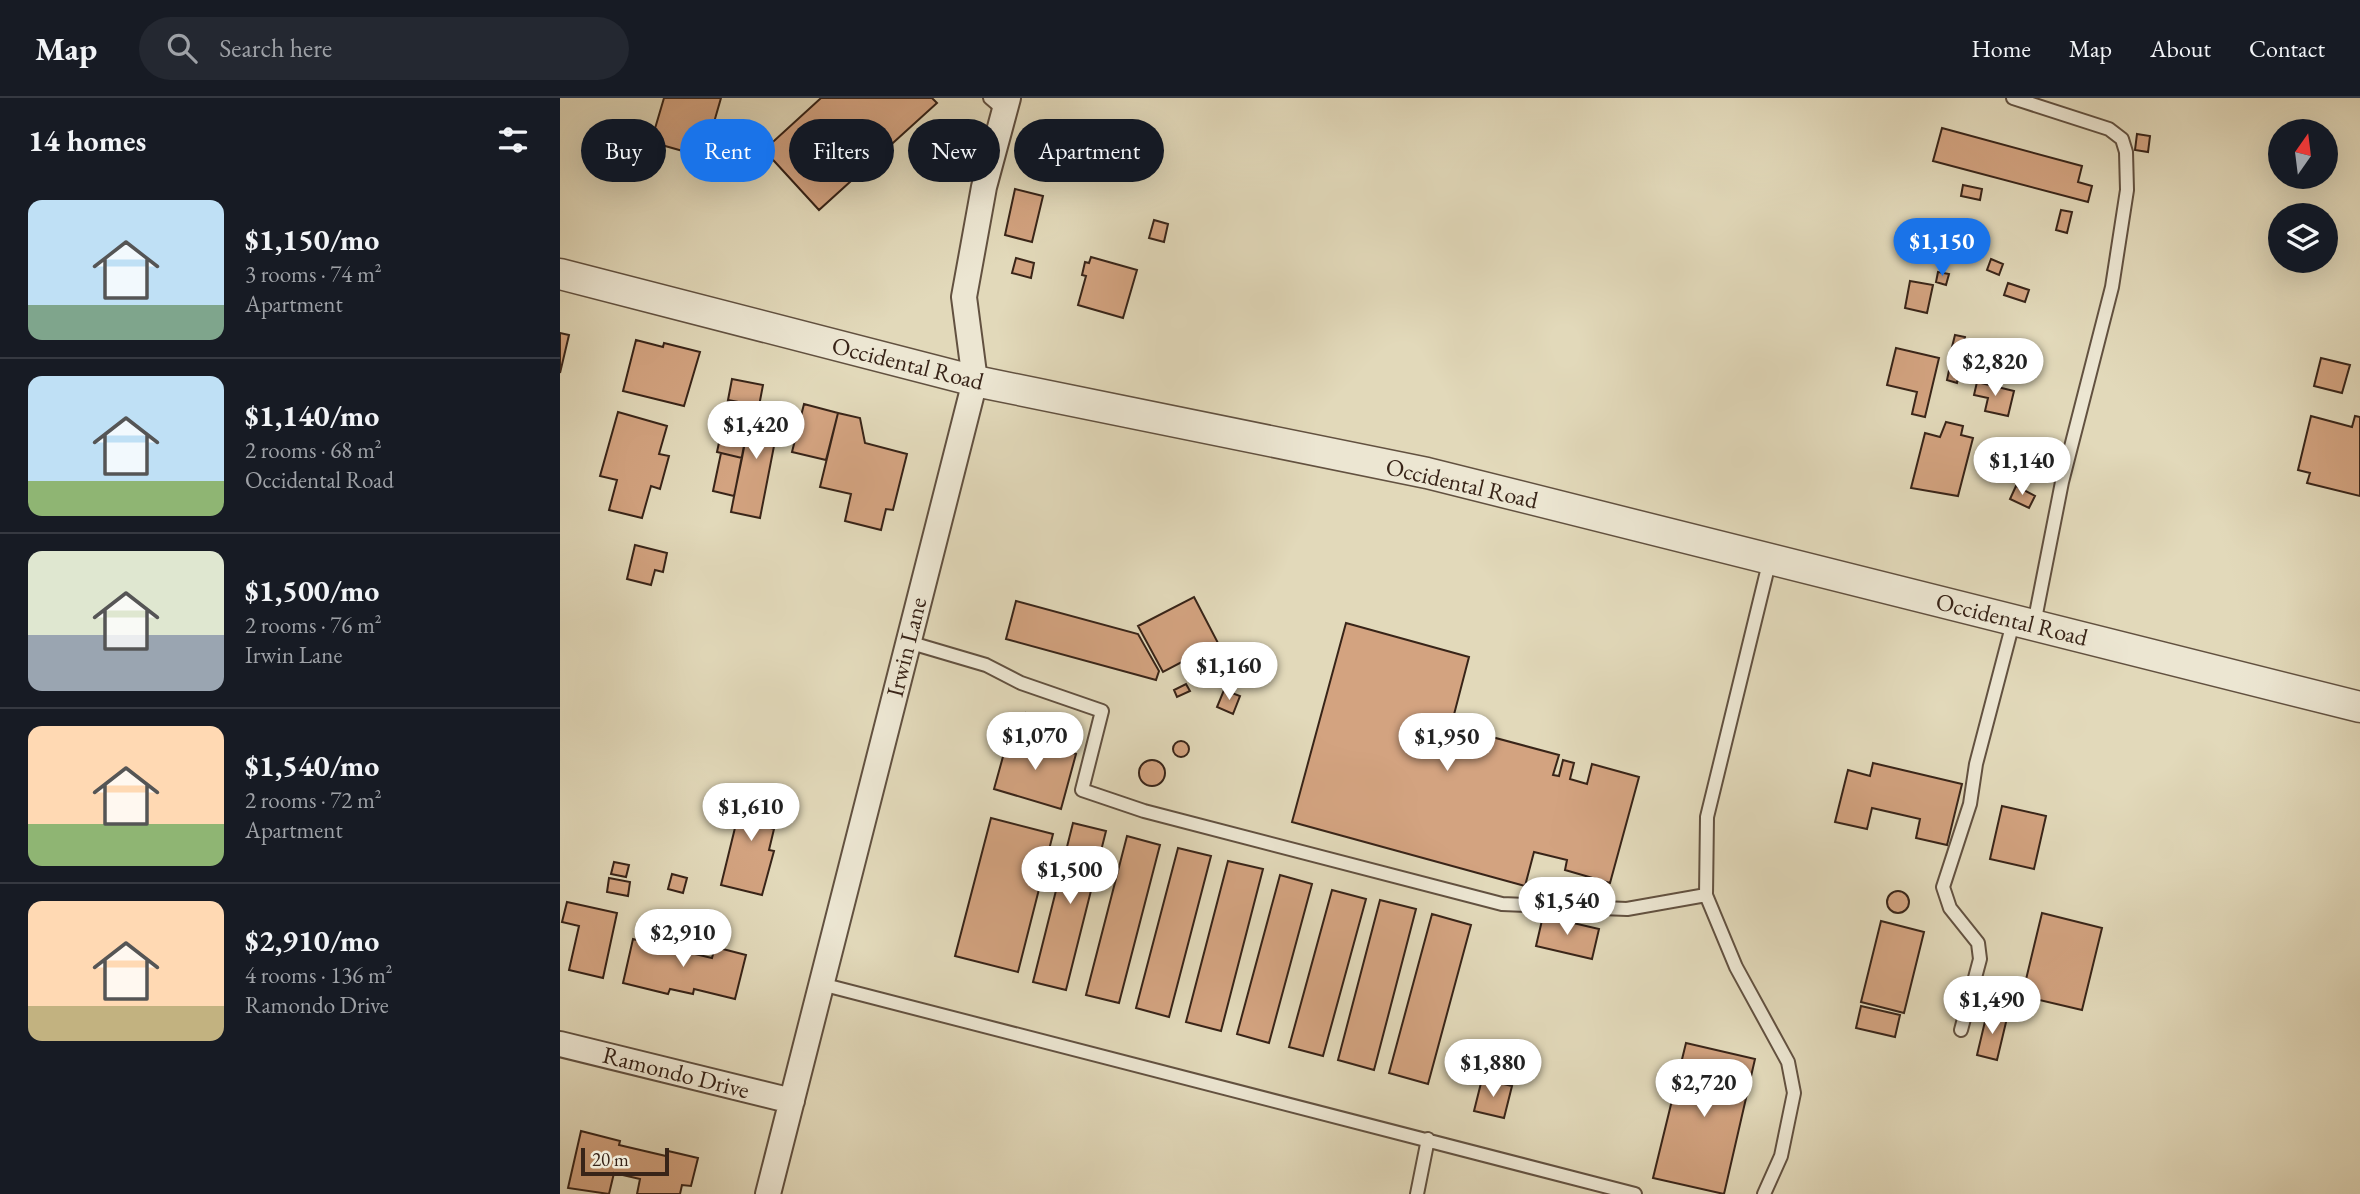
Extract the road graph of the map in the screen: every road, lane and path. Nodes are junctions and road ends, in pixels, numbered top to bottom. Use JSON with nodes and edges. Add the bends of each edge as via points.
{"nodes":[{"id":1,"x":2013,"y":98,"type":"edge"},
{"id":2,"x":1001,"y":102,"type":"edge"},
{"id":3,"x":560,"y":274,"type":"edge"},
{"id":4,"x":975,"y":381,"type":"junction"},
{"id":5,"x":1770,"y":557,"type":"junction"},
{"id":6,"x":2024,"y":622,"type":"junction"},
{"id":7,"x":908,"y":642,"type":"junction"},
{"id":8,"x":2360,"y":707,"type":"edge"},
{"id":9,"x":1706,"y":895,"type":"junction"},
{"id":10,"x":821,"y":984,"type":"junction"},
{"id":11,"x":1961,"y":1030,"type":"dead end"},
{"id":12,"x":560,"y":1044,"type":"edge"},
{"id":13,"x":792,"y":1101,"type":"junction"},
{"id":14,"x":1428,"y":1139,"type":"junction"},
{"id":15,"x":768,"y":1194,"type":"edge"},
{"id":16,"x":1417,"y":1194,"type":"edge"},
{"id":17,"x":1635,"y":1194,"type":"edge"},
{"id":18,"x":1764,"y":1194,"type":"edge"}],
"edges":[{"from":1,"to":6,"type":"lane","via":[[2109,129],[2122,139],[2127,190],[2112,287]]},
{"from":2,"to":4,"type":"street","name":"Irwin Lane","via":[[964,297]]},
{"from":3,"to":4,"type":"street","name":"Occidental Road"},
{"from":4,"to":5,"type":"street","name":"Occidental Road","via":[[1427,473]]},
{"from":4,"to":7,"type":"street","name":"Irwin Lane"},
{"from":5,"to":6,"type":"street","name":"Occidental Road"},
{"from":5,"to":9,"type":"lane","via":[[1707,817]]},
{"from":6,"to":8,"type":"street","name":"Occidental Road"},
{"from":6,"to":11,"type":"lane","via":[[1976,764],[1970,804],[1943,887],[1951,908],[1978,943],[1980,959]]},
{"from":7,"to":9,"type":"lane","via":[[986,664],[1021,683],[1102,711],[1082,790],[1144,811],[1502,904],[1627,909]]},
{"from":7,"to":10,"type":"street","name":"Irwin Lane"},
{"from":9,"to":18,"type":"lane","via":[[1736,967],[1788,1062],[1794,1093],[1781,1156]]},
{"from":10,"to":13,"type":"street","name":"Irwin Lane"},
{"from":10,"to":14,"type":"lane"},
{"from":12,"to":13,"type":"street","name":"Ramondo Drive"},
{"from":13,"to":15,"type":"street","name":"Irwin Lane"},
{"from":14,"to":16,"type":"lane"},
{"from":14,"to":17,"type":"lane"}]}
